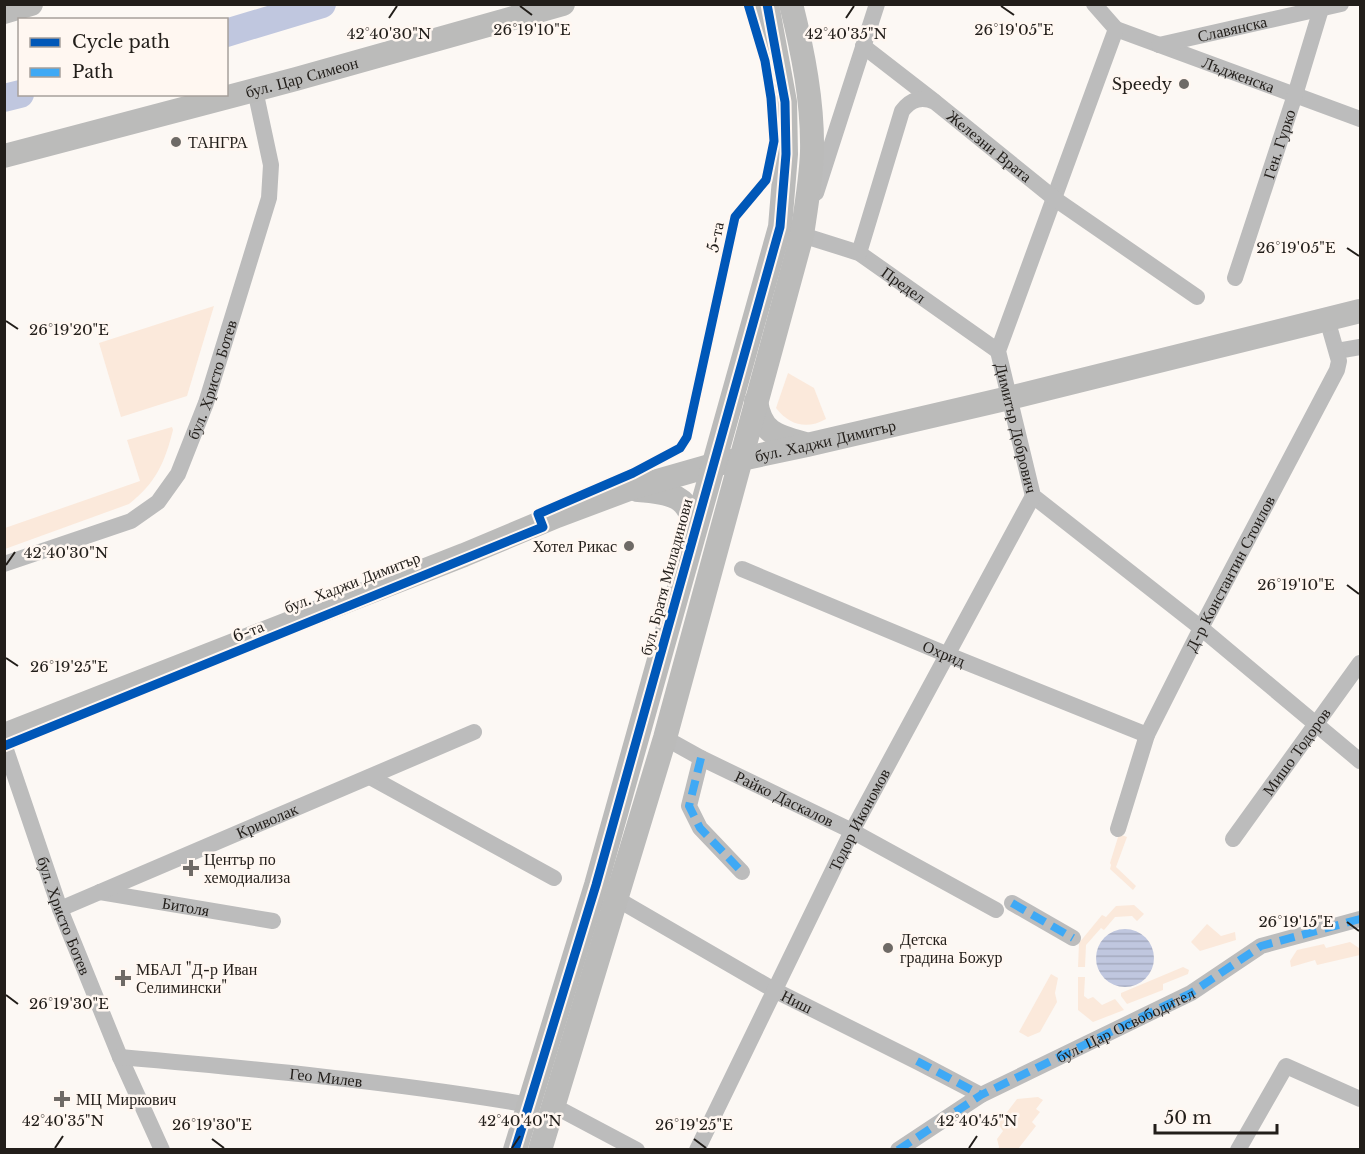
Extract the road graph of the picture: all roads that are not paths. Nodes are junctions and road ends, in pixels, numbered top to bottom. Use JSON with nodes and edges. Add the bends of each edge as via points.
{"nodes":[{"id":1,"x":31,"y":4,"type":"edge"},
{"id":2,"x":563,"y":4,"type":"edge"},
{"id":3,"x":767,"y":4,"type":"edge"},
{"id":4,"x":791,"y":4,"type":"edge"},
{"id":5,"x":877,"y":4,"type":"edge"},
{"id":6,"x":1094,"y":4,"type":"edge"},
{"id":7,"x":1341,"y":4,"type":"edge"},
{"id":8,"x":1321,"y":9,"type":"junction"},
{"id":9,"x":4,"y":12,"type":"edge"},
{"id":10,"x":1116,"y":29,"type":"junction"},
{"id":11,"x":1159,"y":45,"type":"junction"},
{"id":12,"x":863,"y":46,"type":"junction"},
{"id":13,"x":255,"y":90,"type":"junction"},
{"id":14,"x":1295,"y":95,"type":"junction"},
{"id":15,"x":935,"y":102,"type":"junction"},
{"id":16,"x":1360,"y":120,"type":"edge"},
{"id":17,"x":4,"y":156,"type":"edge"},
{"id":18,"x":1055,"y":199,"type":"junction"},
{"id":19,"x":802,"y":235,"type":"junction"},
{"id":20,"x":860,"y":253,"type":"junction"},
{"id":21,"x":1235,"y":278,"type":"dead end"},
{"id":22,"x":1197,"y":297,"type":"dead end"},
{"id":23,"x":1360,"y":311,"type":"edge"},
{"id":24,"x":1327,"y":319,"type":"junction"},
{"id":25,"x":1360,"y":347,"type":"edge"},
{"id":26,"x":998,"y":351,"type":"junction"},
{"id":27,"x":1337,"y":351,"type":"junction"},
{"id":28,"x":1008,"y":398,"type":"junction"},
{"id":29,"x":756,"y":401,"type":"junction"},
{"id":30,"x":807,"y":445,"type":"junction"},
{"id":31,"x":740,"y":459,"type":"junction"},
{"id":32,"x":713,"y":465,"type":"junction"},
{"id":33,"x":629,"y":489,"type":"junction"},
{"id":34,"x":1033,"y":496,"type":"junction"},
{"id":35,"x":694,"y":531,"type":"junction"},
{"id":36,"x":4,"y":564,"type":"edge"},
{"id":37,"x":742,"y":569,"type":"dead end"},
{"id":38,"x":1201,"y":628,"type":"junction"},
{"id":39,"x":948,"y":655,"type":"junction"},
{"id":40,"x":1360,"y":663,"type":"edge"},
{"id":41,"x":1316,"y":724,"type":"junction"},
{"id":42,"x":474,"y":732,"type":"dead end"},
{"id":43,"x":4,"y":735,"type":"edge"},
{"id":44,"x":1147,"y":735,"type":"junction"},
{"id":45,"x":665,"y":738,"type":"junction"},
{"id":46,"x":4,"y":744,"type":"edge"},
{"id":47,"x":701,"y":758,"type":"junction"},
{"id":48,"x":1360,"y":760,"type":"edge"},
{"id":49,"x":370,"y":777,"type":"junction"},
{"id":50,"x":1118,"y":829,"type":"dead end"},
{"id":51,"x":852,"y":831,"type":"junction"},
{"id":52,"x":1233,"y":839,"type":"dead end"},
{"id":53,"x":742,"y":872,"type":"dead end"},
{"id":54,"x":554,"y":878,"type":"dead end"},
{"id":55,"x":99,"y":892,"type":"junction"},
{"id":56,"x":617,"y":899,"type":"junction"},
{"id":57,"x":60,"y":909,"type":"junction"},
{"id":58,"x":1360,"y":919,"type":"edge"},
{"id":59,"x":273,"y":921,"type":"dead end"},
{"id":60,"x":1073,"y":938,"type":"dead end"},
{"id":61,"x":774,"y":990,"type":"junction"},
{"id":62,"x":120,"y":1057,"type":"junction"},
{"id":63,"x":981,"y":1095,"type":"junction"},
{"id":64,"x":1360,"y":1100,"type":"edge"},
{"id":65,"x":542,"y":1106,"type":"junction"},
{"id":66,"x":162,"y":1149,"type":"edge"},
{"id":67,"x":515,"y":1149,"type":"edge"},
{"id":68,"x":540,"y":1149,"type":"edge"},
{"id":69,"x":637,"y":1149,"type":"edge"},
{"id":70,"x":697,"y":1149,"type":"edge"},
{"id":71,"x":898,"y":1149,"type":"edge"},
{"id":72,"x":1238,"y":1149,"type":"edge"}],
"edges":[{"from":1,"to":9,"type":"main road"},
{"from":2,"to":13,"type":"main road","name":"бул. Цар Симеон"},
{"from":3,"to":32,"type":"main road","name":"бул. Братя Миладинови","via":[[785,102],[786,154],[780,227]]},
{"from":4,"to":19,"type":"main road","name":"бул. Братя Миладинови","via":[[802,46],[812,152]]},
{"from":5,"to":12,"type":"street","name":"бул. Братя Миладинови"},
{"from":6,"to":10,"type":"street"},
{"from":7,"to":8,"type":"street","name":"Славянска"},
{"from":8,"to":11,"type":"street","name":"Славянска"},
{"from":8,"to":14,"type":"street","name":"Ген. Гурко"},
{"from":10,"to":11,"type":"street","name":"Лъдженска"},
{"from":10,"to":18,"type":"street","name":"Димитър Добрович"},
{"from":11,"to":14,"type":"street","name":"Лъдженска"},
{"from":12,"to":15,"type":"street"},
{"from":12,"to":19,"type":"street","name":"бул. Братя Миладинови"},
{"from":13,"to":17,"type":"main road","name":"бул. Цар Симеон"},
{"from":13,"to":36,"type":"street","name":"бул. Христо Ботев","via":[[271,165],[269,198],[206,403],[178,474],[158,502],[131,521]]},
{"from":14,"to":16,"type":"street","name":"Лъдженска"},
{"from":14,"to":21,"type":"street","name":"Ген. Гурко"},
{"from":15,"to":18,"type":"street","name":"Железни Врата"},
{"from":15,"to":20,"type":"street","name":"Железни Врата","via":[[916,99],[902,111]]},
{"from":18,"to":22,"type":"street","name":"Железни Врата"},
{"from":18,"to":26,"type":"street","name":"Димитър Добрович"},
{"from":19,"to":20,"type":"street","name":"Предел"},
{"from":19,"to":29,"type":"main road","name":"бул. Братя Миладинови"},
{"from":20,"to":26,"type":"street","name":"Предел"},
{"from":23,"to":24,"type":"main road","name":"бул. Хаджи Димитър"},
{"from":24,"to":27,"type":"street","name":"Д-р Константин Стоилов"},
{"from":24,"to":28,"type":"main road","name":"бул. Хаджи Димитър"},
{"from":25,"to":27,"type":"street"},
{"from":26,"to":28,"type":"street","name":"Димитър Добрович"},
{"from":27,"to":38,"type":"street","name":"Д-р Константин Стоилов","via":[[1337,370]]},
{"from":28,"to":30,"type":"main road","name":"бул. Хаджи Димитър"},
{"from":28,"to":34,"type":"street","name":"Димитър Добрович"},
{"from":29,"to":30,"type":"main road","via":[[759,416],[772,433]]},
{"from":29,"to":31,"type":"main road","name":"бул. Братя Миладинови"},
{"from":30,"to":31,"type":"main road","name":"бул. Хаджи Димитър"},
{"from":31,"to":32,"type":"main road","name":"бул. Хаджи Димитър"},
{"from":31,"to":45,"type":"main road","name":"бул. Братя Миладинови"},
{"from":32,"to":33,"type":"main road","name":"бул. Хаджи Димитър"},
{"from":32,"to":35,"type":"main road","name":"бул. Братя Миладинови"},
{"from":33,"to":35,"type":"main road","via":[[657,491],[681,500],[692,515]]},
{"from":33,"to":43,"type":"main road","name":"бул. Хаджи Димитър"},
{"from":34,"to":38,"type":"street","name":"Димитър Добрович"},
{"from":34,"to":39,"type":"street","name":"Тодор Икономов"},
{"from":35,"to":65,"type":"main road","name":"бул. Братя Миладинови","via":[[602,863]]},
{"from":37,"to":39,"type":"street","name":"Охрид"},
{"from":38,"to":41,"type":"street","name":"Димитър Добрович"},
{"from":38,"to":44,"type":"street","name":"Д-р Константин Стоилов"},
{"from":39,"to":44,"type":"street","name":"Охрид"},
{"from":39,"to":51,"type":"street","name":"Тодор Икономов"},
{"from":40,"to":41,"type":"street","name":"Мишо Тодоров"},
{"from":41,"to":48,"type":"street","name":"Димитър Добрович"},
{"from":41,"to":52,"type":"street","name":"Мишо Тодоров"},
{"from":42,"to":49,"type":"street","name":"Криволак"},
{"from":44,"to":50,"type":"street","name":"Д-р Константин Стоилов"},
{"from":45,"to":47,"type":"street","name":"Райко Даскалов"},
{"from":45,"to":56,"type":"main road","name":"бул. Братя Миладинови"},
{"from":46,"to":57,"type":"street","name":"бул. Христо Ботев"},
{"from":47,"to":51,"type":"street","name":"Райко Даскалов"},
{"from":47,"to":53,"type":"street","via":[[688,806],[700,828]]},
{"from":49,"to":54,"type":"street"},
{"from":49,"to":55,"type":"street","name":"Криволак"},
{"from":51,"to":60,"type":"street","name":"Райко Даскалов"},
{"from":51,"to":61,"type":"street","name":"Тодор Икономов"},
{"from":55,"to":57,"type":"street","name":"Криволак"},
{"from":55,"to":59,"type":"street","name":"Битоля"},
{"from":56,"to":61,"type":"street","name":"Ниш"},
{"from":56,"to":65,"type":"main road","name":"бул. Братя Миладинови"},
{"from":57,"to":62,"type":"street","name":"бул. Христо Ботев"},
{"from":58,"to":63,"type":"street","name":"бул. Цар Освободител","via":[[1261,946],[1191,993]]},
{"from":61,"to":63,"type":"street","name":"Ниш"},
{"from":61,"to":70,"type":"street","name":"Тодор Икономов"},
{"from":62,"to":65,"type":"street","name":"Гео Милев","via":[[306,1074]]},
{"from":62,"to":66,"type":"street","name":"бул. Христо Ботев"},
{"from":63,"to":71,"type":"street","name":"бул. Цар Освободител"},
{"from":64,"to":72,"type":"street","via":[[1286,1066]]},
{"from":65,"to":67,"type":"main road","name":"бул. Братя Миладинови"},
{"from":65,"to":68,"type":"main road","name":"бул. Братя Миладинови"},
{"from":65,"to":69,"type":"street","name":"Гео Милев"}]}
